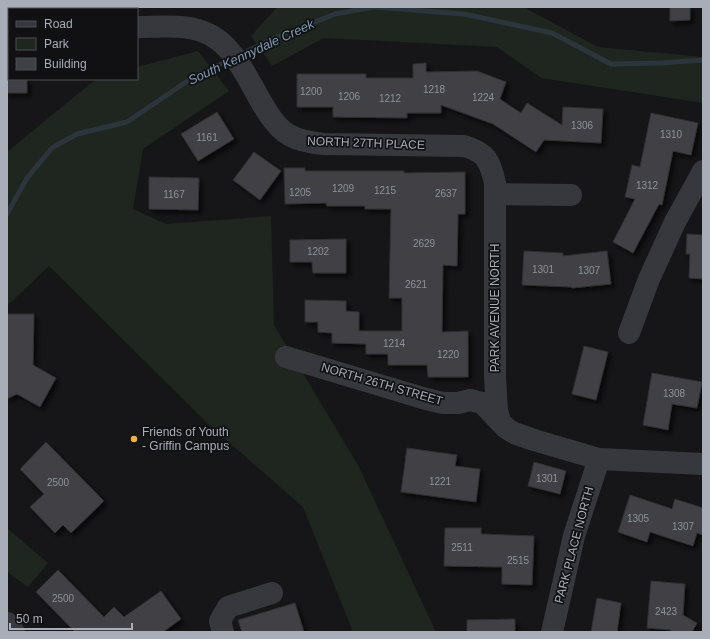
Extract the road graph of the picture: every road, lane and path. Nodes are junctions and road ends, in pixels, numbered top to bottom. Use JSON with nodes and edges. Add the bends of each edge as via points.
{"nodes":[{"id":1,"x":138,"y":28,"type":"edge"},
{"id":2,"x":703,"y":171,"type":"edge"},
{"id":3,"x":495,"y":194,"type":"junction"},
{"id":4,"x":571,"y":195,"type":"dead end"},
{"id":5,"x":629,"y":333,"type":"dead end"},
{"id":6,"x":286,"y":357,"type":"dead end"},
{"id":7,"x":500,"y":420,"type":"junction"},
{"id":8,"x":599,"y":459,"type":"junction"},
{"id":9,"x":703,"y":464,"type":"edge"},
{"id":10,"x":272,"y":593,"type":"dead end"},
{"id":11,"x":7,"y":623,"type":"edge"},
{"id":12,"x":14,"y":632,"type":"edge"},
{"id":13,"x":223,"y":632,"type":"edge"},
{"id":14,"x":552,"y":632,"type":"edge"}],
"edges":[{"from":1,"to":3,"type":"street","name":"NORTH 27TH PLACE","via":[[178,27],[202,31],[215,37],[234,56],[260,102],[288,135],[311,143],[324,144],[464,146],[476,149],[485,156],[492,168]]},
{"from":2,"to":5,"type":"street","via":[[675,222],[649,279]]},
{"from":3,"to":4,"type":"street"},
{"from":3,"to":7,"type":"street","name":"PARK AVENUE NORTH","via":[[495,376]]},
{"from":6,"to":7,"type":"street","name":"NORTH 26TH STREET","via":[[443,403],[470,400],[482,403]]},
{"from":7,"to":8,"type":"street","name":"NORTH 26TH STREET","via":[[514,433]]},
{"from":8,"to":9,"type":"street","name":"NORTH 26TH STREET"},
{"from":8,"to":14,"type":"street","name":"PARK PLACE NORTH","via":[[574,536]]},
{"from":10,"to":13,"type":"street","via":[[228,608],[220,620]]},
{"from":11,"to":12,"type":"street"}]}
